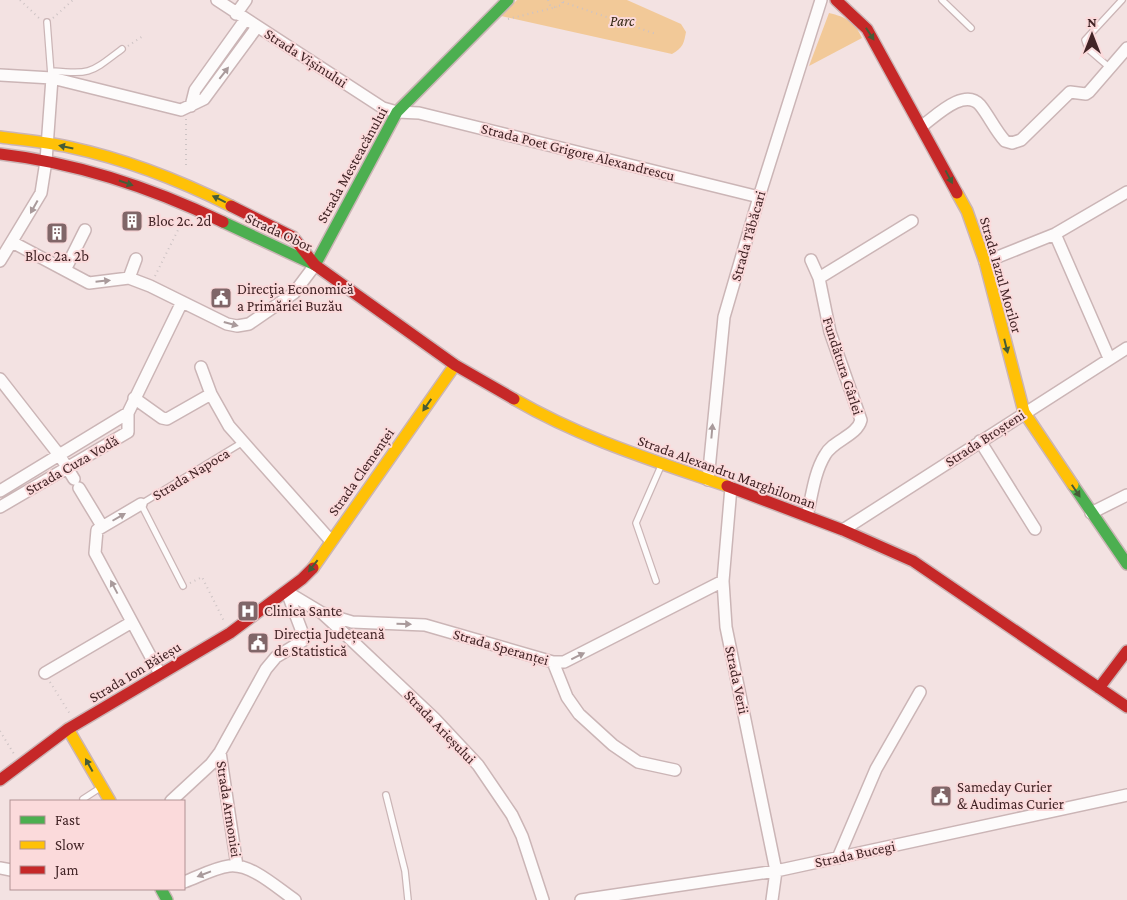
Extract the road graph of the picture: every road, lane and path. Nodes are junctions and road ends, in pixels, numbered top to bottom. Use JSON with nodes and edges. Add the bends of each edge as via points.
{"nodes":[{"id":1,"x":20,"y":0,"type":"edge"},
{"id":2,"x":74,"y":0,"type":"edge"},
{"id":3,"x":217,"y":0,"type":"edge"},
{"id":4,"x":246,"y":0,"type":"edge"},
{"id":5,"x":508,"y":0,"type":"edge"},
{"id":6,"x":548,"y":0,"type":"edge"},
{"id":7,"x":821,"y":0,"type":"edge"},
{"id":8,"x":836,"y":0,"type":"edge"},
{"id":9,"x":942,"y":0,"type":"edge"},
{"id":10,"x":1122,"y":0,"type":"edge"},
{"id":11,"x":563,"y":1,"type":"edge"},
{"id":12,"x":557,"y":7,"type":"junction"},
{"id":13,"x":240,"y":17,"type":"junction"},
{"id":14,"x":504,"y":20,"type":"dead end"},
{"id":15,"x":47,"y":22,"type":"junction"},
{"id":16,"x":257,"y":27,"type":"junction"},
{"id":17,"x":972,"y":28,"type":"dead end"},
{"id":18,"x":656,"y":34,"type":"dead end"},
{"id":19,"x":143,"y":36,"type":"dead end"},
{"id":20,"x":1127,"y":48,"type":"edge"},
{"id":21,"x":122,"y":49,"type":"joint"},
{"id":22,"x":1110,"y":68,"type":"junction"},
{"id":23,"x":0,"y":75,"type":"edge"},
{"id":24,"x":51,"y":75,"type":"junction"},
{"id":25,"x":188,"y":108,"type":"junction"},
{"id":26,"x":398,"y":112,"type":"junction"},
{"id":27,"x":922,"y":126,"type":"junction"},
{"id":28,"x":0,"y":137,"type":"edge"},
{"id":29,"x":46,"y":143,"type":"junction"},
{"id":30,"x":0,"y":154,"type":"edge"},
{"id":31,"x":46,"y":161,"type":"junction"},
{"id":32,"x":186,"y":183,"type":"junction"},
{"id":33,"x":1127,"y":192,"type":"edge"},
{"id":34,"x":759,"y":197,"type":"junction"},
{"id":35,"x":182,"y":222,"type":"dead end"},
{"id":36,"x":912,"y":222,"type":"dead end"},
{"id":37,"x":85,"y":230,"type":"dead end"},
{"id":38,"x":1055,"y":234,"type":"junction"},
{"id":39,"x":12,"y":242,"type":"junction"},
{"id":40,"x":136,"y":259,"type":"dead end"},
{"id":41,"x":811,"y":260,"type":"dead end"},
{"id":42,"x":0,"y":261,"type":"edge"},
{"id":43,"x":985,"y":262,"type":"junction"},
{"id":44,"x":315,"y":265,"type":"junction"},
{"id":45,"x":65,"y":270,"type":"junction"},
{"id":46,"x":129,"y":278,"type":"junction"},
{"id":47,"x":819,"y":278,"type":"junction"},
{"id":48,"x":150,"y":286,"type":"junction"},
{"id":49,"x":182,"y":302,"type":"junction"},
{"id":50,"x":1127,"y":348,"type":"edge"},
{"id":51,"x":1110,"y":358,"type":"junction"},
{"id":52,"x":456,"y":365,"type":"junction"},
{"id":53,"x":201,"y":367,"type":"dead end"},
{"id":54,"x":0,"y":378,"type":"edge"},
{"id":55,"x":211,"y":394,"type":"junction"},
{"id":56,"x":134,"y":398,"type":"junction"},
{"id":57,"x":1024,"y":412,"type":"junction"},
{"id":58,"x":128,"y":413,"type":"junction"},
{"id":59,"x":980,"y":441,"type":"junction"},
{"id":60,"x":243,"y":442,"type":"junction"},
{"id":61,"x":60,"y":456,"type":"junction"},
{"id":62,"x":661,"y":464,"type":"junction"},
{"id":63,"x":67,"y":467,"type":"junction"},
{"id":64,"x":708,"y":480,"type":"junction"},
{"id":65,"x":731,"y":487,"type":"junction"},
{"id":66,"x":0,"y":491,"type":"edge"},
{"id":67,"x":1127,"y":495,"type":"edge"},
{"id":68,"x":140,"y":504,"type":"junction"},
{"id":69,"x":0,"y":507,"type":"edge"},
{"id":70,"x":1091,"y":513,"type":"junction"},
{"id":71,"x":806,"y":516,"type":"junction"},
{"id":72,"x":100,"y":528,"type":"junction"},
{"id":73,"x":1035,"y":529,"type":"dead end"},
{"id":74,"x":844,"y":530,"type":"junction"},
{"id":75,"x":331,"y":541,"type":"junction"},
{"id":76,"x":1127,"y":564,"type":"edge"},
{"id":77,"x":656,"y":581,"type":"dead end"},
{"id":78,"x":723,"y":581,"type":"junction"},
{"id":79,"x":183,"y":586,"type":"joint"},
{"id":80,"x":286,"y":592,"type":"junction"},
{"id":81,"x":322,"y":613,"type":"junction"},
{"id":82,"x":132,"y":622,"type":"junction"},
{"id":83,"x":230,"y":633,"type":"junction"},
{"id":84,"x":1127,"y":651,"type":"edge"},
{"id":85,"x":553,"y":662,"type":"junction"},
{"id":86,"x":45,"y":673,"type":"joint"},
{"id":87,"x":160,"y":674,"type":"junction"},
{"id":88,"x":1099,"y":688,"type":"junction"},
{"id":89,"x":920,"y":692,"type":"dead end"},
{"id":90,"x":1127,"y":707,"type":"edge"},
{"id":91,"x":72,"y":727,"type":"junction"},
{"id":92,"x":0,"y":731,"type":"edge"},
{"id":93,"x":220,"y":752,"type":"junction"},
{"id":94,"x":20,"y":765,"type":"junction"},
{"id":95,"x":676,"y":770,"type":"dead end"},
{"id":96,"x":0,"y":780,"type":"edge"},
{"id":97,"x":100,"y":787,"type":"junction"},
{"id":98,"x":386,"y":795,"type":"dead end"},
{"id":99,"x":1127,"y":795,"type":"edge"},
{"id":100,"x":83,"y":799,"type":"dead end"},
{"id":101,"x":109,"y":800,"type":"edge"},
{"id":102,"x":172,"y":800,"type":"edge"},
{"id":103,"x":838,"y":858,"type":"junction"},
{"id":104,"x":237,"y":866,"type":"junction"},
{"id":105,"x":776,"y":870,"type":"junction"},
{"id":106,"x":185,"y":882,"type":"edge"},
{"id":107,"x":294,"y":900,"type":"edge"},
{"id":108,"x":408,"y":900,"type":"edge"},
{"id":109,"x":543,"y":900,"type":"edge"},
{"id":110,"x":581,"y":900,"type":"edge"},
{"id":111,"x":772,"y":900,"type":"edge"}],
"edges":[{"from":1,"to":15,"type":"path"},
{"from":2,"to":15,"type":"path"},
{"from":3,"to":13,"type":"street","name":"Strada Vișinului"},
{"from":4,"to":13,"type":"street"},
{"from":5,"to":26,"type":"main road","name":"Strada Mesteacănului"},
{"from":6,"to":12,"type":"path","via":[[550,5]]},
{"from":7,"to":34,"type":"street","name":"Strada Tăbăcari"},
{"from":8,"to":27,"type":"main road","name":"Strada Iazul Morilor","one_way":true,"via":[[867,29]]},
{"from":9,"to":17,"type":"lane"},
{"from":10,"to":22,"type":"lane","via":[[1085,40],[1088,49]]},
{"from":11,"to":12,"type":"path"},
{"from":11,"to":18,"type":"path"},
{"from":12,"to":14,"type":"path"},
{"from":13,"to":16,"type":"street","name":"Strada Vișinului"},
{"from":13,"to":25,"type":"street","via":[[195,90]]},
{"from":15,"to":24,"type":"lane"},
{"from":25,"to":16,"type":"street","one_way":true,"via":[[204,99]]},
{"from":16,"to":26,"type":"street","name":"Strada Vișinului","via":[[383,108]]},
{"from":19,"to":21,"type":"path"},
{"from":20,"to":22,"type":"street"},
{"from":21,"to":24,"type":"lane","via":[[93,72]]},
{"from":22,"to":27,"type":"street","via":[[1089,92],[1070,92],[1029,133],[1012,143],[997,133],[979,104],[967,99],[955,102]]},
{"from":23,"to":24,"type":"street"},
{"from":24,"to":25,"type":"street","via":[[174,110]]},
{"from":24,"to":29,"type":"street"},
{"from":25,"to":32,"type":"path"},
{"from":26,"to":34,"type":"street","name":"Strada Poet Grigore Alexandrescu","via":[[419,113]]},
{"from":26,"to":44,"type":"main road","name":"Strada Mesteacănului"},
{"from":27,"to":43,"type":"main road","name":"Strada Iazul Morilor","one_way":true,"via":[[967,211]]},
{"from":28,"to":29,"type":"main road","name":"Strada Obor"},
{"from":29,"to":31,"type":"street"},
{"from":32,"to":29,"type":"main road","name":"Strada Obor","one_way":true,"via":[[124,162]]},
{"from":30,"to":31,"type":"main road","name":"Strada Obor"},
{"from":31,"to":39,"type":"street","one_way":true,"via":[[41,193]]},
{"from":31,"to":44,"type":"main road","name":"Strada Obor","one_way":true,"via":[[124,182],[177,201],[284,254]]},
{"from":44,"to":32,"type":"main road","name":"Strada Obor","one_way":true,"via":[[293,237]]},
{"from":33,"to":38,"type":"street"},
{"from":64,"to":34,"type":"street","name":"Strada Tăbăcari","one_way":true,"via":[[724,317]]},
{"from":35,"to":48,"type":"path"},
{"from":36,"to":47,"type":"street"},
{"from":37,"to":45,"type":"street"},
{"from":38,"to":43,"type":"street"},
{"from":38,"to":51,"type":"street"},
{"from":39,"to":42,"type":"street"},
{"from":39,"to":45,"type":"street"},
{"from":40,"to":46,"type":"street"},
{"from":41,"to":47,"type":"street","name":"Fundătura Gârlei"},
{"from":43,"to":57,"type":"main road","name":"Strada Iazul Morilor","one_way":true},
{"from":49,"to":44,"type":"street","one_way":true,"via":[[227,324],[249,324],[294,293]]},
{"from":44,"to":52,"type":"main road","name":"Strada Alexandru Marghiloman"},
{"from":45,"to":46,"type":"street","one_way":true,"via":[[89,283]]},
{"from":46,"to":48,"type":"street"},
{"from":47,"to":71,"type":"street","name":"Fundătura Gârlei","via":[[830,332],[861,420],[856,428],[825,453]]},
{"from":48,"to":49,"type":"street"},
{"from":49,"to":56,"type":"street","name":"Strada Cuza Vodă"},
{"from":50,"to":51,"type":"street","name":"Strada Broșteni"},
{"from":51,"to":57,"type":"street","name":"Strada Broșteni"},
{"from":52,"to":62,"type":"main road","name":"Strada Alexandru Marghiloman","via":[[548,419],[591,439]]},
{"from":52,"to":75,"type":"main road","name":"Strada Clemenței","one_way":true},
{"from":53,"to":55,"type":"street","name":"Strada Napoca"},
{"from":54,"to":61,"type":"street"},
{"from":55,"to":56,"type":"street","via":[[164,419]]},
{"from":55,"to":60,"type":"street","name":"Strada Napoca","via":[[229,426]]},
{"from":56,"to":58,"type":"street","name":"Strada Cuza Vodă"},
{"from":57,"to":59,"type":"street","name":"Strada Broșteni"},
{"from":57,"to":70,"type":"main road","name":"Strada Iazul Morilor","one_way":true},
{"from":58,"to":61,"type":"street","name":"Strada Cuza Vodă"},
{"from":58,"to":63,"type":"street","name":"Strada Cuza Vodă","via":[[128,432]]},
{"from":59,"to":73,"type":"street"},
{"from":59,"to":74,"type":"street","name":"Strada Broșteni"},
{"from":60,"to":68,"type":"lane","name":"Strada Napoca"},
{"from":60,"to":75,"type":"street","name":"Strada Napoca"},
{"from":61,"to":63,"type":"street"},
{"from":61,"to":66,"type":"street","name":"Strada Cuza Vodă"},
{"from":62,"to":64,"type":"main road","name":"Strada Alexandru Marghiloman"},
{"from":62,"to":77,"type":"lane","via":[[636,523]]},
{"from":63,"to":69,"type":"street","name":"Strada Cuza Vodă"},
{"from":63,"to":72,"type":"street"},
{"from":64,"to":65,"type":"main road","name":"Strada Alexandru Marghiloman"},
{"from":65,"to":71,"type":"main road","name":"Strada Alexandru Marghiloman"},
{"from":65,"to":78,"type":"street","name":"Strada Verii"},
{"from":67,"to":70,"type":"street"},
{"from":72,"to":68,"type":"street","one_way":true},
{"from":68,"to":79,"type":"lane","name":"Strada Napoca"},
{"from":70,"to":76,"type":"main road","name":"Strada Iazul Morilor"},
{"from":71,"to":74,"type":"main road","name":"Strada Alexandru Marghiloman"},
{"from":82,"to":72,"type":"street","one_way":true,"via":[[95,553]]},
{"from":74,"to":88,"type":"main road","name":"Strada Alexandru Marghiloman","via":[[938,576]]},
{"from":75,"to":80,"type":"main road","name":"Strada Clemenței","one_way":true,"via":[[312,569]]},
{"from":85,"to":78,"type":"street","name":"Strada Speranței","one_way":true,"via":[[574,658]]},
{"from":78,"to":105,"type":"street","name":"Strada Verii","via":[[726,627]]},
{"from":79,"to":83,"type":"path","via":[[202,577]]},
{"from":80,"to":81,"type":"street","name":"Strada Arieșului"},
{"from":80,"to":83,"type":"main road","name":"Strada Ion Băieșu"},
{"from":80,"to":93,"type":"street","name":"Strada Armoniei","via":[[304,640],[276,658],[266,670]]},
{"from":81,"to":85,"type":"street","name":"Strada Speranței","one_way":true,"via":[[352,622],[425,625]]},
{"from":81,"to":109,"type":"street","name":"Strada Arieșului","via":[[434,718],[478,765],[516,822]]},
{"from":82,"to":86,"type":"street"},
{"from":82,"to":87,"type":"street"},
{"from":83,"to":87,"type":"main road","name":"Strada Ion Băieșu"},
{"from":84,"to":88,"type":"main road"},
{"from":85,"to":95,"type":"street","via":[[567,697],[613,745],[638,762]]},
{"from":86,"to":91,"type":"path"},
{"from":87,"to":91,"type":"main road","name":"Strada Ion Băieșu"},
{"from":88,"to":90,"type":"main road","name":"Strada Alexandru Marghiloman"},
{"from":89,"to":103,"type":"street","via":[[876,769]]},
{"from":91,"to":94,"type":"main road","name":"Strada Ion Băieșu"},
{"from":97,"to":91,"type":"main road","one_way":true},
{"from":92,"to":94,"type":"path"},
{"from":93,"to":102,"type":"street","name":"Strada Armoniei"},
{"from":93,"to":104,"type":"street","name":"Strada Armoniei"},
{"from":94,"to":96,"type":"main road","name":"Strada Ion Băieșu"},
{"from":97,"to":100,"type":"lane"},
{"from":97,"to":101,"type":"main road"},
{"from":98,"to":108,"type":"lane","via":[[405,871]]},
{"from":99,"to":103,"type":"street","name":"Strada Bucegi"},
{"from":103,"to":105,"type":"street","name":"Strada Bucegi"},
{"from":104,"to":106,"type":"street","one_way":true,"via":[[220,868]]},
{"from":104,"to":107,"type":"street","via":[[254,873]]},
{"from":105,"to":110,"type":"street","name":"Strada Bucegi"},
{"from":105,"to":111,"type":"street","name":"Strada Verii"}]}
